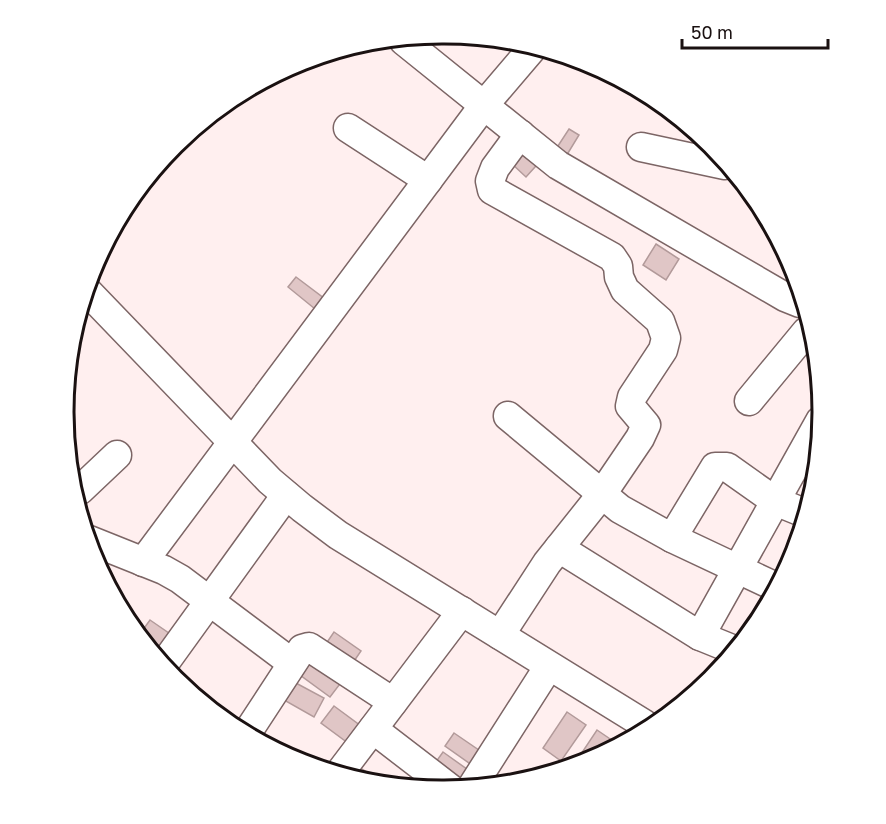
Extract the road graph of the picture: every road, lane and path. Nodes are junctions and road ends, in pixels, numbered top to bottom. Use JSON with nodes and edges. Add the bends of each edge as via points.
{"nodes":[{"id":1,"x":409,"y":45,"type":"edge"},
{"id":2,"x":528,"y":54,"type":"edge"},
{"id":3,"x":484,"y":105,"type":"junction"},
{"id":4,"x":348,"y":128,"type":"dead end"},
{"id":5,"x":520,"y":134,"type":"junction"},
{"id":6,"x":641,"y":147,"type":"dead end"},
{"id":7,"x":714,"y":163,"type":"edge"},
{"id":8,"x":428,"y":180,"type":"junction"},
{"id":9,"x":794,"y":301,"type":"edge"},
{"id":10,"x":91,"y":302,"type":"edge"},
{"id":11,"x":803,"y":336,"type":"edge"},
{"id":12,"x":749,"y":401,"type":"dead end"},
{"id":13,"x":508,"y":416,"type":"dead end"},
{"id":14,"x":811,"y":437,"type":"edge"},
{"id":15,"x":232,"y":443,"type":"junction"},
{"id":16,"x":117,"y":455,"type":"dead end"},
{"id":17,"x":83,"y":487,"type":"edge"},
{"id":18,"x":602,"y":494,"type":"junction"},
{"id":19,"x":286,"y":495,"type":"junction"},
{"id":20,"x":775,"y":501,"type":"junction"},
{"id":21,"x":798,"y":510,"type":"edge"},
{"id":22,"x":672,"y":538,"type":"junction"},
{"id":23,"x":99,"y":544,"type":"edge"},
{"id":24,"x":559,"y":548,"type":"junction"},
{"id":25,"x":143,"y":562,"type":"junction"},
{"id":26,"x":737,"y":569,"type":"junction"},
{"id":27,"x":769,"y":583,"type":"edge"},
{"id":28,"x":209,"y":599,"type":"junction"},
{"id":29,"x":462,"y":611,"type":"junction"},
{"id":30,"x":500,"y":635,"type":"junction"},
{"id":31,"x":700,"y":636,"type":"junction"},
{"id":32,"x":727,"y":647,"type":"edge"},
{"id":33,"x":168,"y":657,"type":"edge"},
{"id":34,"x":292,"y":663,"type":"junction"},
{"id":35,"x":549,"y":666,"type":"junction"},
{"id":36,"x":393,"y":702,"type":"junction"},
{"id":37,"x":642,"y":722,"type":"edge"},
{"id":38,"x":251,"y":726,"type":"edge"},
{"id":39,"x":373,"y":729,"type":"junction"},
{"id":40,"x":344,"y":767,"type":"edge"},
{"id":41,"x":477,"y":779,"type":"edge"},
{"id":42,"x":439,"y":780,"type":"edge"}],
"edges":[{"from":1,"to":3,"type":"street"},
{"from":2,"to":3,"type":"street"},
{"from":3,"to":5,"type":"street"},
{"from":3,"to":8,"type":"street"},
{"from":4,"to":8,"type":"street"},
{"from":5,"to":9,"type":"street","via":[[558,165]]},
{"from":5,"to":18,"type":"street","via":[[495,168],[490,181],[492,190],[612,257],[625,290],[660,321],[666,338],[663,350],[630,405],[646,425],[644,432]]},
{"from":6,"to":7,"type":"street"},
{"from":8,"to":15,"type":"street"},
{"from":10,"to":15,"type":"street"},
{"from":11,"to":12,"type":"street"},
{"from":13,"to":18,"type":"street"},
{"from":14,"to":20,"type":"street"},
{"from":15,"to":19,"type":"street"},
{"from":15,"to":25,"type":"street"},
{"from":16,"to":17,"type":"street"},
{"from":18,"to":22,"type":"street","via":[[620,509]]},
{"from":18,"to":24,"type":"street"},
{"from":19,"to":28,"type":"street"},
{"from":19,"to":29,"type":"street","via":[[338,535]]},
{"from":20,"to":21,"type":"street"},
{"from":20,"to":22,"type":"street","via":[[727,468],[715,467]]},
{"from":20,"to":26,"type":"street"},
{"from":22,"to":26,"type":"street"},
{"from":23,"to":25,"type":"street"},
{"from":24,"to":30,"type":"street"},
{"from":24,"to":31,"type":"street"},
{"from":25,"to":28,"type":"street","via":[[180,579]]},
{"from":26,"to":27,"type":"street"},
{"from":26,"to":31,"type":"street"},
{"from":28,"to":33,"type":"street"},
{"from":28,"to":34,"type":"street"},
{"from":29,"to":30,"type":"street"},
{"from":29,"to":36,"type":"street"},
{"from":30,"to":35,"type":"street"},
{"from":31,"to":32,"type":"street"},
{"from":34,"to":36,"type":"street","via":[[302,649],[309,647]]},
{"from":34,"to":38,"type":"street"},
{"from":35,"to":37,"type":"street"},
{"from":35,"to":41,"type":"street"},
{"from":36,"to":39,"type":"street"},
{"from":39,"to":40,"type":"street"},
{"from":39,"to":42,"type":"street"}]}
